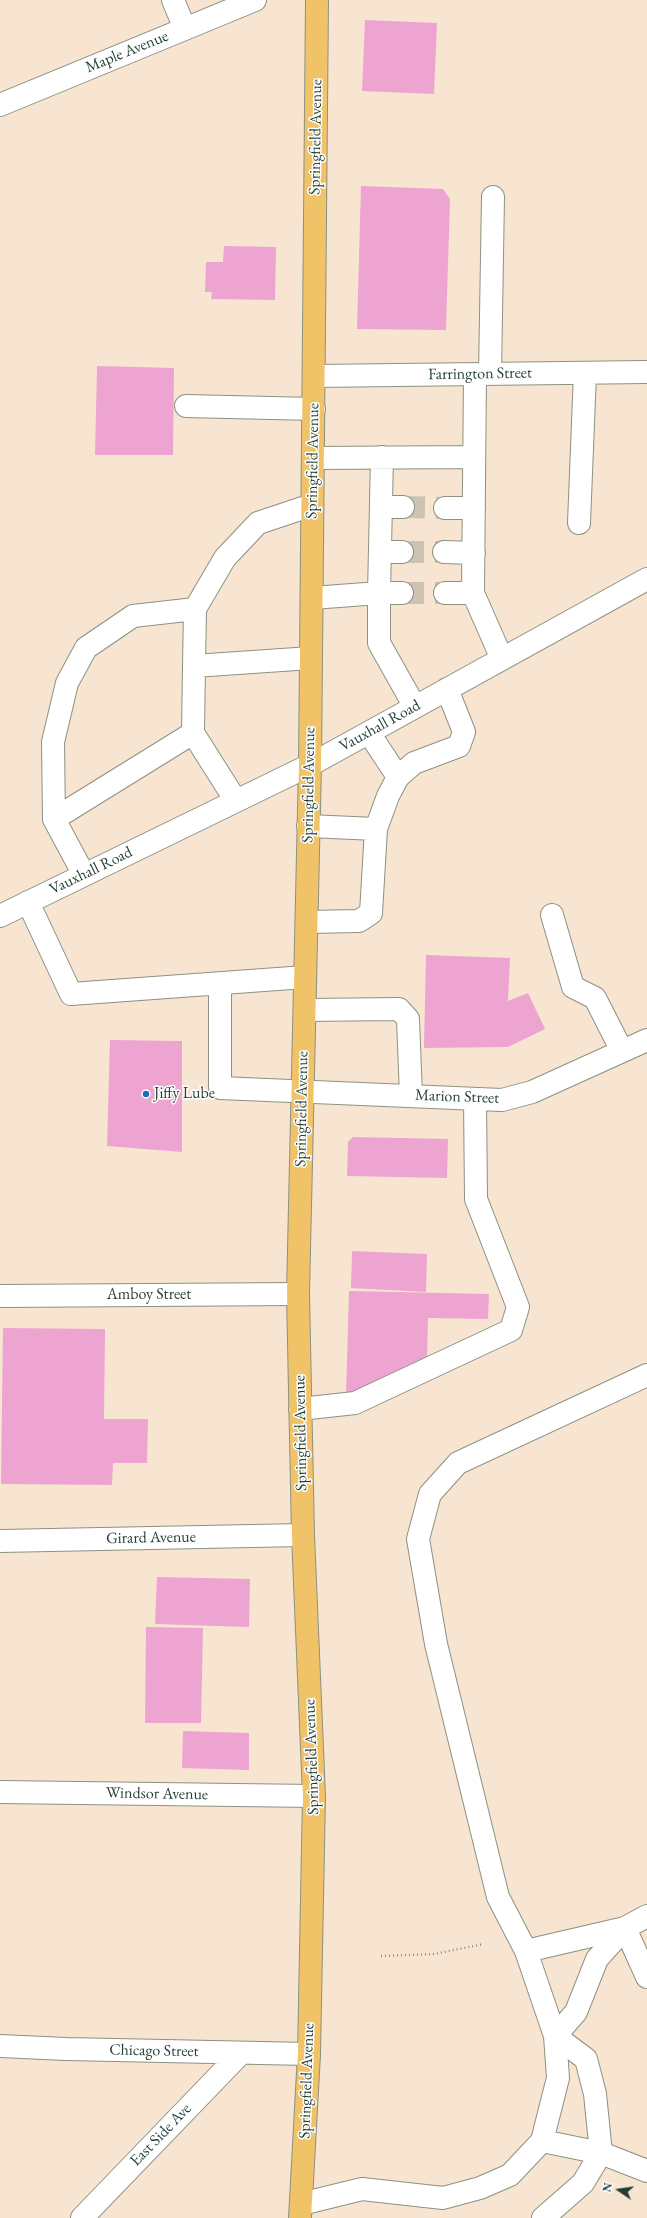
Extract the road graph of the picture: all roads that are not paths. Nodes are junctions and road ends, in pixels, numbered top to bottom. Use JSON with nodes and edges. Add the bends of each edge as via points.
{"nodes":[{"id":1,"x":173,"y":0,"type":"edge"},
{"id":2,"x":255,"y":0,"type":"edge"},
{"id":3,"x":317,"y":0,"type":"edge"},
{"id":4,"x":185,"y":29,"type":"junction"},
{"id":5,"x":0,"y":105,"type":"edge"},
{"id":6,"x":493,"y":197,"type":"dead end"},
{"id":7,"x":585,"y":372,"type":"junction"},
{"id":8,"x":647,"y":372,"type":"edge"},
{"id":9,"x":482,"y":374,"type":"junction"},
{"id":10,"x":314,"y":376,"type":"junction"},
{"id":11,"x":186,"y":406,"type":"dead end"},
{"id":12,"x":314,"y":409,"type":"junction"},
{"id":13,"x":382,"y":457,"type":"junction"},
{"id":14,"x":474,"y":457,"type":"junction"},
{"id":15,"x":313,"y":458,"type":"junction"},
{"id":16,"x":312,"y":505,"type":"junction"},
{"id":17,"x":381,"y":507,"type":"junction"},
{"id":18,"x":403,"y":507,"type":"tunnel mouth"},
{"id":19,"x":445,"y":508,"type":"tunnel mouth"},
{"id":20,"x":474,"y":508,"type":"junction"},
{"id":21,"x":579,"y":523,"type":"dead end"},
{"id":22,"x":380,"y":552,"type":"junction"},
{"id":23,"x":402,"y":552,"type":"tunnel mouth"},
{"id":24,"x":444,"y":552,"type":"tunnel mouth"},
{"id":25,"x":474,"y":553,"type":"junction"},
{"id":26,"x":647,"y":579,"type":"edge"},
{"id":27,"x":380,"y":593,"type":"junction"},
{"id":28,"x":402,"y":593,"type":"tunnel mouth"},
{"id":29,"x":445,"y":593,"type":"tunnel mouth"},
{"id":30,"x":473,"y":593,"type":"junction"},
{"id":31,"x":312,"y":598,"type":"junction"},
{"id":32,"x":196,"y":609,"type":"junction"},
{"id":33,"x":311,"y":658,"type":"junction"},
{"id":34,"x":502,"y":659,"type":"junction"},
{"id":35,"x":194,"y":666,"type":"junction"},
{"id":36,"x":447,"y":689,"type":"junction"},
{"id":37,"x":415,"y":707,"type":"junction"},
{"id":38,"x":369,"y":732,"type":"junction"},
{"id":39,"x":192,"y":733,"type":"junction"},
{"id":40,"x":310,"y":765,"type":"junction"},
{"id":41,"x":398,"y":777,"type":"junction"},
{"id":42,"x":236,"y":801,"type":"junction"},
{"id":43,"x":54,"y":819,"type":"junction"},
{"id":44,"x":308,"y":826,"type":"junction"},
{"id":45,"x":376,"y":830,"type":"junction"},
{"id":46,"x":84,"y":875,"type":"junction"},
{"id":47,"x":28,"y":902,"type":"junction"},
{"id":48,"x":552,"y":915,"type":"dead end"},
{"id":49,"x":0,"y":916,"type":"edge"},
{"id":50,"x":307,"y":922,"type":"junction"},
{"id":51,"x":306,"y":977,"type":"junction"},
{"id":52,"x":220,"y":984,"type":"junction"},
{"id":53,"x":305,"y":1010,"type":"junction"},
{"id":54,"x":647,"y":1040,"type":"edge"},
{"id":55,"x":622,"y":1051,"type":"junction"},
{"id":56,"x":303,"y":1092,"type":"junction"},
{"id":57,"x":411,"y":1096,"type":"junction"},
{"id":58,"x":475,"y":1099,"type":"junction"},
{"id":59,"x":298,"y":1294,"type":"junction"},
{"id":60,"x":0,"y":1296,"type":"edge"},
{"id":61,"x":647,"y":1375,"type":"edge"},
{"id":62,"x":300,"y":1408,"type":"junction"},
{"id":63,"x":303,"y":1535,"type":"junction"},
{"id":64,"x":0,"y":1541,"type":"edge"},
{"id":65,"x":0,"y":1792,"type":"edge"},
{"id":66,"x":314,"y":1796,"type":"junction"},
{"id":67,"x":647,"y":1916,"type":"edge"},
{"id":68,"x":625,"y":1928,"type":"junction"},
{"id":69,"x":526,"y":1950,"type":"junction"},
{"id":70,"x":647,"y":1977,"type":"edge"},
{"id":71,"x":555,"y":2036,"type":"junction"},
{"id":72,"x":0,"y":2046,"type":"edge"},
{"id":73,"x":241,"y":2053,"type":"junction"},
{"id":74,"x":309,"y":2054,"type":"junction"},
{"id":75,"x":542,"y":2141,"type":"junction"},
{"id":76,"x":601,"y":2153,"type":"junction"},
{"id":77,"x":647,"y":2171,"type":"edge"},
{"id":78,"x":306,"y":2213,"type":"edge"},
{"id":79,"x":82,"y":2218,"type":"edge"},
{"id":80,"x":543,"y":2218,"type":"edge"}],
"edges":[{"from":1,"to":4,"type":"street"},
{"from":2,"to":4,"type":"street","name":"Maple Avenue"},
{"from":3,"to":10,"type":"main road","name":"Springfield Avenue"},
{"from":4,"to":5,"type":"street","name":"Maple Avenue"},
{"from":6,"to":9,"type":"street"},
{"from":7,"to":8,"type":"street","name":"Farrington Street"},
{"from":7,"to":9,"type":"street","name":"Farrington Street"},
{"from":7,"to":21,"type":"street"},
{"from":9,"to":10,"type":"street","name":"Farrington Street"},
{"from":9,"to":14,"type":"street"},
{"from":10,"to":12,"type":"main road","name":"Springfield Avenue"},
{"from":11,"to":12,"type":"street"},
{"from":12,"to":15,"type":"main road","name":"Springfield Avenue"},
{"from":13,"to":14,"type":"street"},
{"from":13,"to":15,"type":"street"},
{"from":13,"to":17,"type":"street"},
{"from":14,"to":20,"type":"street"},
{"from":15,"to":16,"type":"main road","name":"Springfield Avenue"},
{"from":16,"to":31,"type":"main road","name":"Springfield Avenue"},
{"from":16,"to":32,"type":"street","via":[[258,523],[225,558]]},
{"from":17,"to":18,"type":"street"},
{"from":17,"to":22,"type":"street"},
{"from":19,"to":20,"type":"street"},
{"from":20,"to":25,"type":"street"},
{"from":22,"to":23,"type":"street"},
{"from":22,"to":27,"type":"street"},
{"from":24,"to":25,"type":"street"},
{"from":25,"to":30,"type":"street"},
{"from":26,"to":34,"type":"street","name":"Vauxhall Road"},
{"from":27,"to":28,"type":"street"},
{"from":27,"to":31,"type":"street"},
{"from":27,"to":37,"type":"street","via":[[379,643]]},
{"from":29,"to":30,"type":"street"},
{"from":30,"to":34,"type":"street"},
{"from":31,"to":33,"type":"main road","name":"Springfield Avenue"},
{"from":32,"to":35,"type":"street"},
{"from":32,"to":43,"type":"street","via":[[133,616],[86,648],[67,683],[53,742]]},
{"from":33,"to":35,"type":"street"},
{"from":33,"to":40,"type":"main road","name":"Springfield Avenue"},
{"from":34,"to":36,"type":"street","name":"Vauxhall Road"},
{"from":35,"to":39,"type":"street"},
{"from":36,"to":37,"type":"street","name":"Vauxhall Road"},
{"from":36,"to":41,"type":"street","via":[[464,732],[459,746],[414,763]]},
{"from":37,"to":38,"type":"street","name":"Vauxhall Road"},
{"from":38,"to":40,"type":"street","name":"Vauxhall Road"},
{"from":38,"to":41,"type":"street"},
{"from":39,"to":42,"type":"street"},
{"from":39,"to":43,"type":"street"},
{"from":40,"to":42,"type":"street","name":"Vauxhall Road"},
{"from":40,"to":44,"type":"main road","name":"Springfield Avenue"},
{"from":41,"to":45,"type":"street"},
{"from":42,"to":46,"type":"street","name":"Vauxhall Road"},
{"from":43,"to":46,"type":"street"},
{"from":44,"to":45,"type":"street"},
{"from":44,"to":50,"type":"main road","name":"Springfield Avenue"},
{"from":45,"to":50,"type":"street","via":[[371,913],[360,921]]},
{"from":46,"to":47,"type":"street","name":"Vauxhall Road"},
{"from":47,"to":49,"type":"street","name":"Vauxhall Road"},
{"from":47,"to":52,"type":"street","via":[[71,994]]},
{"from":48,"to":55,"type":"street","via":[[573,987],[595,998]]},
{"from":50,"to":51,"type":"main road","name":"Springfield Avenue"},
{"from":51,"to":52,"type":"street"},
{"from":51,"to":53,"type":"main road","name":"Springfield Avenue"},
{"from":52,"to":56,"type":"street","name":"Marion Street","via":[[220,1088]]},
{"from":53,"to":56,"type":"main road","name":"Springfield Avenue"},
{"from":53,"to":57,"type":"street","via":[[399,1009],[408,1019]]},
{"from":54,"to":55,"type":"street","name":"Marion Street"},
{"from":55,"to":58,"type":"street","name":"Marion Street","via":[[532,1092],[502,1100]]},
{"from":56,"to":57,"type":"street","name":"Marion Street"},
{"from":56,"to":59,"type":"main road","name":"Springfield Avenue"},
{"from":57,"to":58,"type":"street","name":"Marion Street"},
{"from":58,"to":62,"type":"street","via":[[476,1199],[518,1307],[511,1330],[355,1403]]},
{"from":59,"to":60,"type":"street","name":"Amboy Street"},
{"from":59,"to":62,"type":"main road","name":"Springfield Avenue"},
{"from":61,"to":69,"type":"street","via":[[458,1463],[430,1494],[418,1540],[436,1644],[498,1897]]},
{"from":62,"to":63,"type":"main road","name":"Springfield Avenue"},
{"from":63,"to":64,"type":"street","name":"Girard Avenue"},
{"from":63,"to":66,"type":"main road","name":"Springfield Avenue"},
{"from":65,"to":66,"type":"street","name":"Windsor Avenue"},
{"from":66,"to":74,"type":"main road","name":"Springfield Avenue"},
{"from":67,"to":68,"type":"street"},
{"from":68,"to":69,"type":"street"},
{"from":68,"to":70,"type":"street"},
{"from":68,"to":71,"type":"street","via":[[597,1959],[576,2012]]},
{"from":69,"to":71,"type":"street"},
{"from":71,"to":75,"type":"street","via":[[558,2078]]},
{"from":71,"to":76,"type":"street","via":[[586,2060],[595,2094]]},
{"from":72,"to":73,"type":"street","name":"Chicago Street","via":[[66,2050]]},
{"from":73,"to":74,"type":"street","name":"Chicago Street"},
{"from":73,"to":79,"type":"street","name":"East Side Ave"},
{"from":74,"to":78,"type":"main road","name":"Springfield Avenue"},
{"from":75,"to":76,"type":"street"},
{"from":75,"to":78,"type":"street","via":[[510,2175],[480,2188],[443,2198],[362,2189]]},
{"from":76,"to":77,"type":"street"},
{"from":76,"to":80,"type":"street","via":[[583,2183]]}]}
